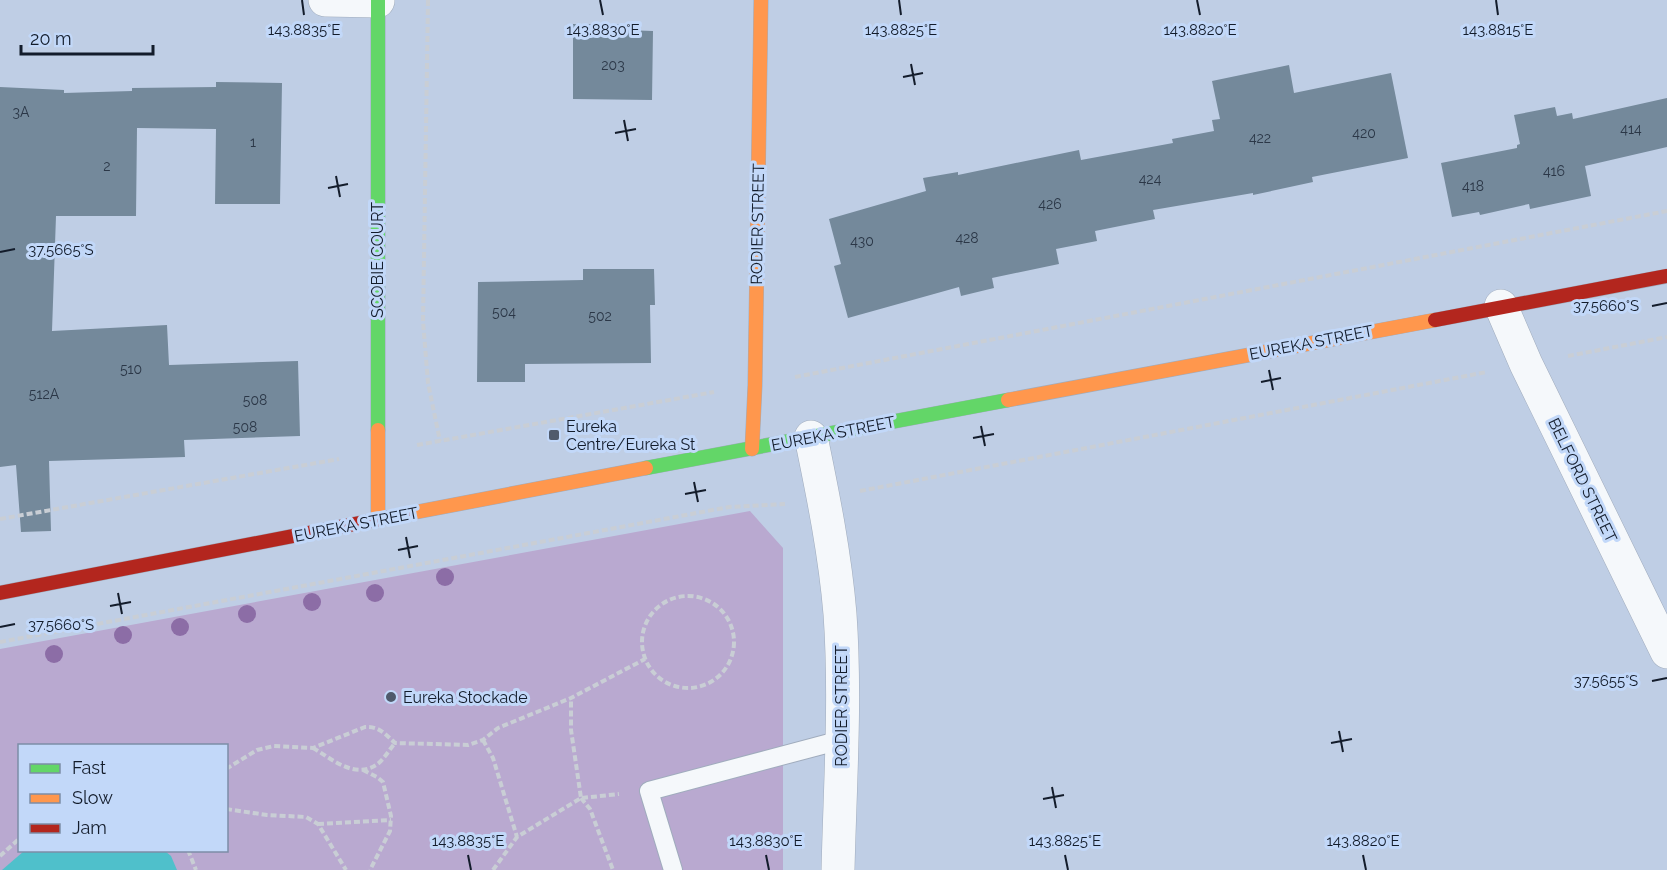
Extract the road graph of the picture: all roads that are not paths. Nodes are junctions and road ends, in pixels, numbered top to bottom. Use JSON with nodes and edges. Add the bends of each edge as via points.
{"nodes":[{"id":1,"x":325,"y":0,"type":"edge"},
{"id":2,"x":378,"y":0,"type":"edge"},
{"id":3,"x":760,"y":0,"type":"edge"},
{"id":4,"x":1667,"y":276,"type":"edge"},
{"id":5,"x":1501,"y":306,"type":"junction"},
{"id":6,"x":810,"y":437,"type":"junction"},
{"id":7,"x":752,"y":449,"type":"junction"},
{"id":8,"x":378,"y":519,"type":"junction"},
{"id":9,"x":0,"y":593,"type":"edge"},
{"id":10,"x":1667,"y":652,"type":"edge"},
{"id":11,"x":841,"y":740,"type":"junction"},
{"id":12,"x":673,"y":870,"type":"edge"},
{"id":13,"x":838,"y":870,"type":"edge"}],
"edges":[{"from":1,"to":2,"type":"street"},
{"from":2,"to":8,"type":"street","name":"SCOBIE COURT"},
{"from":3,"to":7,"type":"street","name":"RODIER STREET"},
{"from":4,"to":5,"type":"street","name":"EUREKA STREET"},
{"from":5,"to":6,"type":"street","name":"EUREKA STREET"},
{"from":5,"to":10,"type":"street","name":"BELFORD STREET"},
{"from":6,"to":7,"type":"street","name":"EUREKA STREET"},
{"from":6,"to":11,"type":"street","name":"RODIER STREET","via":[[840,611]]},
{"from":7,"to":8,"type":"street","name":"EUREKA STREET"},
{"from":8,"to":9,"type":"street","name":"EUREKA STREET"},
{"from":11,"to":12,"type":"lane","via":[[649,790]]},
{"from":11,"to":13,"type":"street","name":"RODIER STREET"}]}
